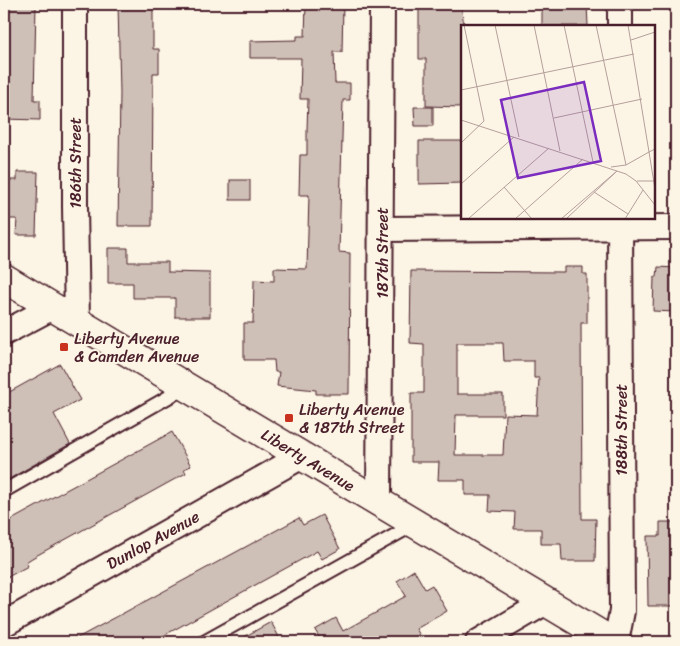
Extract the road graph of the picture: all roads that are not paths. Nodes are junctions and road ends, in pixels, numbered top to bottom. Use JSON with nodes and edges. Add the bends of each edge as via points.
{"nodes":[{"id":1,"x":75,"y":4,"type":"edge"},
{"id":2,"x":382,"y":4,"type":"edge"},
{"id":3,"x":620,"y":4,"type":"edge"},
{"id":4,"x":620,"y":25,"type":"edge"},
{"id":5,"x":620,"y":222,"type":"edge"},
{"id":6,"x":676,"y":227,"type":"edge"},
{"id":7,"x":382,"y":229,"type":"junction"},
{"id":8,"x":4,"y":278,"type":"edge"},
{"id":9,"x":52,"y":307,"type":"junction"},
{"id":10,"x":77,"y":322,"type":"junction"},
{"id":11,"x":4,"y":333,"type":"edge"},
{"id":12,"x":186,"y":387,"type":"junction"},
{"id":13,"x":302,"y":456,"type":"junction"},
{"id":14,"x":4,"y":491,"type":"edge"},
{"id":15,"x":380,"y":502,"type":"junction"},
{"id":16,"x":415,"y":524,"type":"junction"},
{"id":17,"x":546,"y":602,"type":"junction"},
{"id":18,"x":4,"y":624,"type":"edge"},
{"id":19,"x":204,"y":642,"type":"edge"},
{"id":20,"x":478,"y":642,"type":"edge"},
{"id":21,"x":615,"y":642,"type":"edge"}],
"edges":[{"from":1,"to":10,"type":"street","name":"186th Street"},
{"from":2,"to":7,"type":"street","name":"187th Street"},
{"from":3,"to":4,"type":"street"},
{"from":5,"to":6,"type":"street"},
{"from":5,"to":7,"type":"street"},
{"from":5,"to":21,"type":"street","name":"188th Street","via":[[622,611]]},
{"from":7,"to":15,"type":"street","name":"187th Street"},
{"from":8,"to":9,"type":"main road","name":"Liberty Avenue"},
{"from":9,"to":10,"type":"main road","name":"Liberty Avenue"},
{"from":9,"to":11,"type":"street"},
{"from":10,"to":12,"type":"main road","name":"Liberty Avenue"},
{"from":12,"to":13,"type":"main road","name":"Liberty Avenue"},
{"from":12,"to":14,"type":"lane"},
{"from":13,"to":15,"type":"main road","name":"Liberty Avenue"},
{"from":13,"to":18,"type":"street","name":"Dunlop Avenue"},
{"from":15,"to":16,"type":"main road","name":"Liberty Avenue"},
{"from":16,"to":17,"type":"main road","name":"Liberty Avenue"},
{"from":16,"to":19,"type":"lane"},
{"from":17,"to":20,"type":"street"},
{"from":17,"to":21,"type":"main road","name":"Liberty Avenue"}]}
